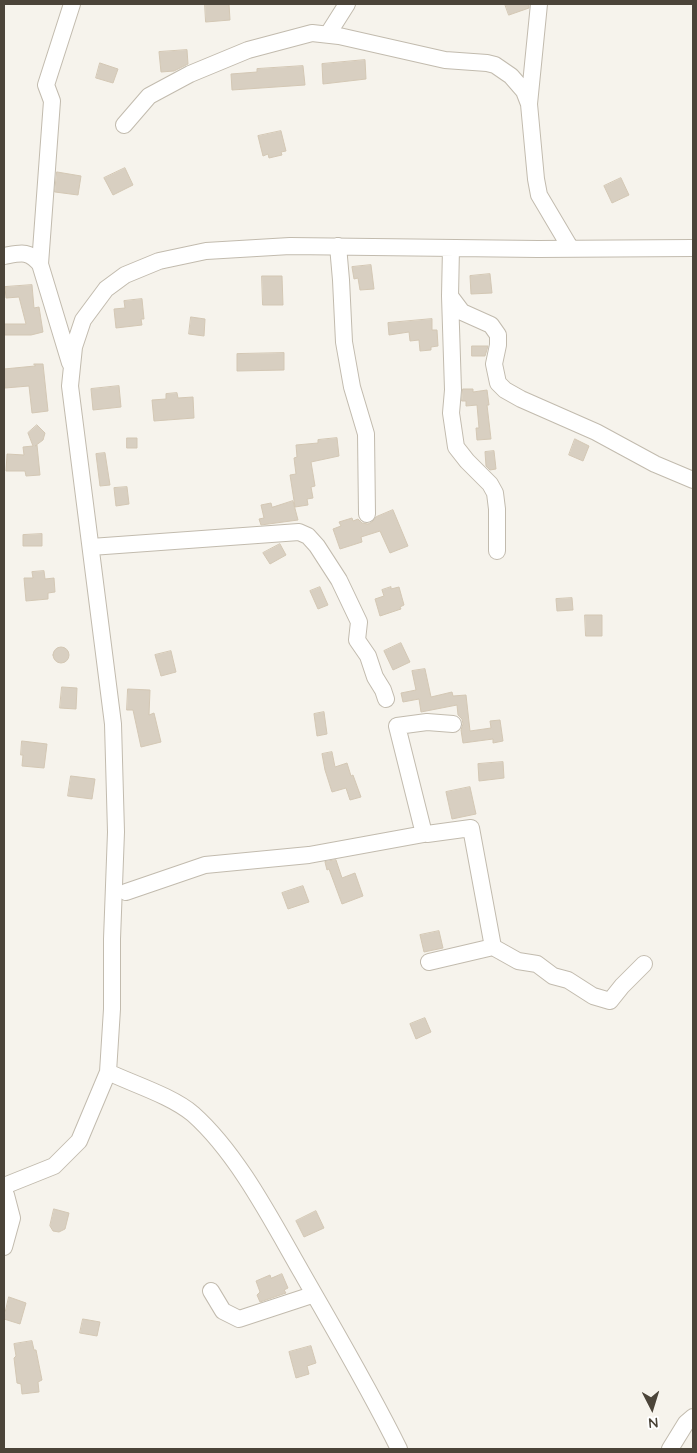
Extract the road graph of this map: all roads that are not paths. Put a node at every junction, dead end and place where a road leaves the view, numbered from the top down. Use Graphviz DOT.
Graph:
graph roads {
  1 [pos="72,4"];
  2 [pos="347,4"];
  3 [pos="539,4"];
  4 [pos="328,34"];
  5 [pos="529,104"];
  6 [pos="124,125"];
  7 [pos="338,246"];
  8 [pos="451,248"];
  9 [pos="693,248"];
  10 [pos="571,249"];
  11 [pos="4,256"];
  12 [pos="40,264"];
  13 [pos="450,296"];
  14 [pos="72,370"];
  15 [pos="693,480"];
  16 [pos="367,514"];
  17 [pos="91,547"];
  18 [pos="497,551"];
  19 [pos="386,699"];
  20 [pos="453,724"];
  21 [pos="427,834"];
  22 [pos="126,892"];
  23 [pos="644,964"];
  24 [pos="108,1072"];
  25 [pos="5,1190"];
  26 [pos="4,1247"];
  27 [pos="211,1291"];
  28 [pos="309,1296"];
  29 [pos="693,1417"];
  30 [pos="399,1449"];
  31 [pos="670,1449"];
  1 -- 12 [label="street"];
  2 -- 4 [label="street"];
  3 -- 5 [label="street"];
  4 -- 5 [label="street"];
  4 -- 6 [label="street"];
  5 -- 10 [label="street"];
  7 -- 8 [label="street"];
  7 -- 14 [label="street"];
  7 -- 16 [label="street"];
  8 -- 10 [label="street"];
  8 -- 13 [label="street"];
  9 -- 10 [label="street"];
  11 -- 12 [label="street"];
  12 -- 14 [label="street"];
  13 -- 15 [label="street"];
  13 -- 18 [label="street"];
  14 -- 17 [label="street"];
  17 -- 19 [label="street"];
  17 -- 24 [label="street"];
  20 -- 22 [label="street"];
  21 -- 23 [label="street"];
  24 -- 25 [label="street"];
  24 -- 30 [label="street"];
  25 -- 26 [label="street"];
  27 -- 28 [label="street"];
  29 -- 31 [label="street"];
}
